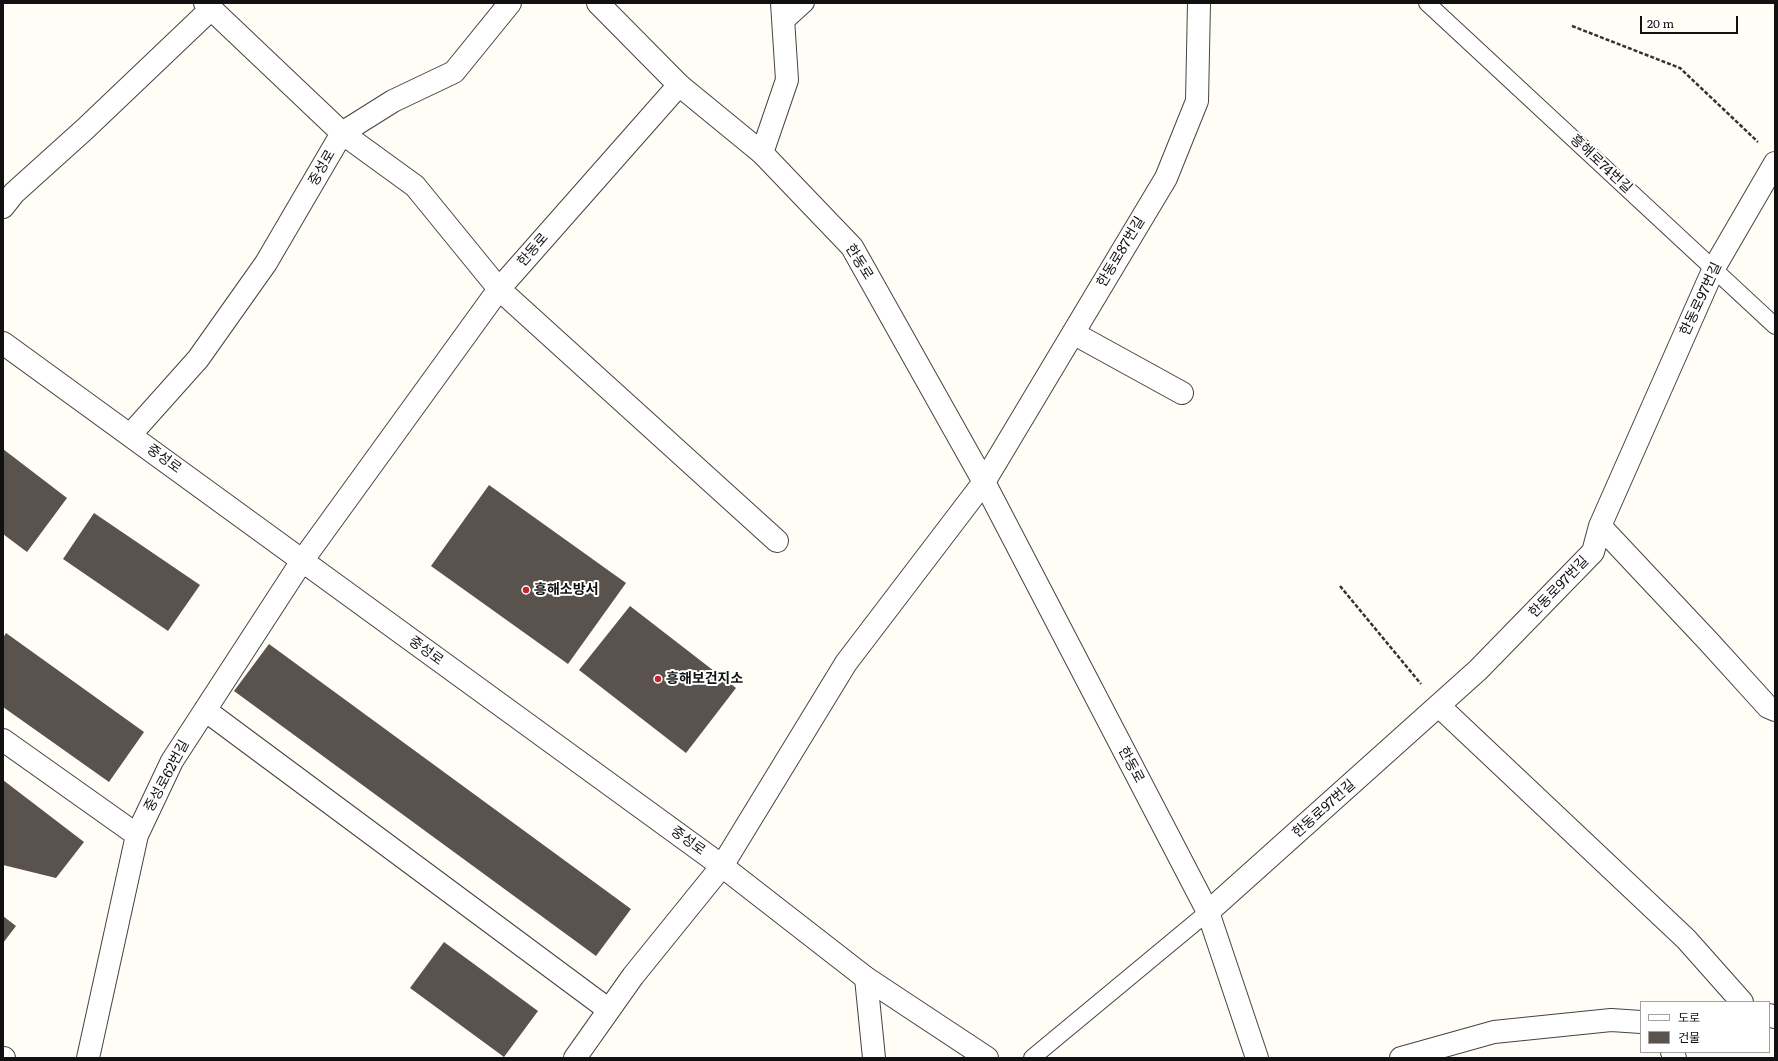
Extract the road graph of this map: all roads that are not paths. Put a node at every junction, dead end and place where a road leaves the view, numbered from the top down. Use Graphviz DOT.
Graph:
graph roads {
  1 [pos="510,3"];
  2 [pos="598,3"];
  3 [pos="782,3"];
  4 [pos="806,3"];
  5 [pos="1199,3"];
  6 [pos="1427,3"];
  7 [pos="208,6"];
  8 [pos="783,24"];
  9 [pos="679,85"];
  10 [pos="342,133"];
  11 [pos="762,153"];
  12 [pos="1775,163"];
  13 [pos="3,207"];
  14 [pos="1714,268"];
  15 [pos="499,289"];
  16 [pos="1775,326"];
  17 [pos="1073,333"];
  18 [pos="3,343"];
  19 [pos="1182,393"];
  20 [pos="131,434"];
  21 [pos="984,482"];
  22 [pos="1600,526"];
  23 [pos="777,541"];
  24 [pos="302,561"];
  25 [pos="1439,706"];
  26 [pos="205,710"];
  27 [pos="1775,710"];
  28 [pos="3,740"];
  29 [pos="137,835"];
  30 [pos="722,866"];
  31 [pos="1208,912"];
  32 [pos="866,978"];
  33 [pos="1736,1000"];
  34 [pos="609,1010"];
  35 [pos="1640,1022"];
  36 [pos="88,1058"];
  37 [pos="575,1058"];
  38 [pos="874,1058"];
  39 [pos="987,1058"];
  40 [pos="1032,1058"];
  41 [pos="1258,1058"];
  42 [pos="1401,1058"];
  1 -- 10 [label="street"];
  2 -- 9 [label="street, 한동로"];
  3 -- 8 [label="street"];
  4 -- 8 [label="lane"];
  5 -- 17 [label="street, 한동로87번길"];
  6 -- 14 [label="lane, 흥해로74번길"];
  7 -- 10 [label="street"];
  7 -- 13 [label="street"];
  8 -- 11 [label="street"];
  9 -- 11 [label="street, 한동로"];
  9 -- 15 [label="street, 한동로"];
  10 -- 15 [label="street"];
  10 -- 20 [label="street, 중성로"];
  11 -- 21 [label="street, 한동로"];
  12 -- 14 [label="street, 한동로97번길"];
  14 -- 16 [label="lane, 흥해로74번길"];
  14 -- 22 [label="street, 한동로97번길"];
  15 -- 23 [label="street"];
  15 -- 24 [label="street, 한동로"];
  17 -- 19 [label="street"];
  17 -- 21 [label="street, 한동로87번길"];
  18 -- 20 [label="street, 중성로"];
  20 -- 24 [label="street, 중성로"];
  21 -- 30 [label="street"];
  21 -- 31 [label="street, 한동로"];
  22 -- 25 [label="street, 한동로97번길"];
  22 -- 27 [label="street"];
  24 -- 26 [label="street, 중성로62번길"];
  24 -- 30 [label="street, 중성로"];
  25 -- 31 [label="street, 한동로97번길"];
  25 -- 33 [label="street"];
  26 -- 29 [label="street, 중성로62번길"];
  26 -- 34 [label="street"];
  28 -- 29 [label="street"];
  29 -- 36 [label="street, 중성로62번길"];
  30 -- 32 [label="street, 중성로"];
  30 -- 34 [label="street"];
  31 -- 40 [label="lane"];
  31 -- 41 [label="street, 한동로"];
  32 -- 38 [label="street"];
  32 -- 39 [label="street, 중성로"];
  34 -- 37 [label="street"];
  35 -- 42 [label="street"];
}
